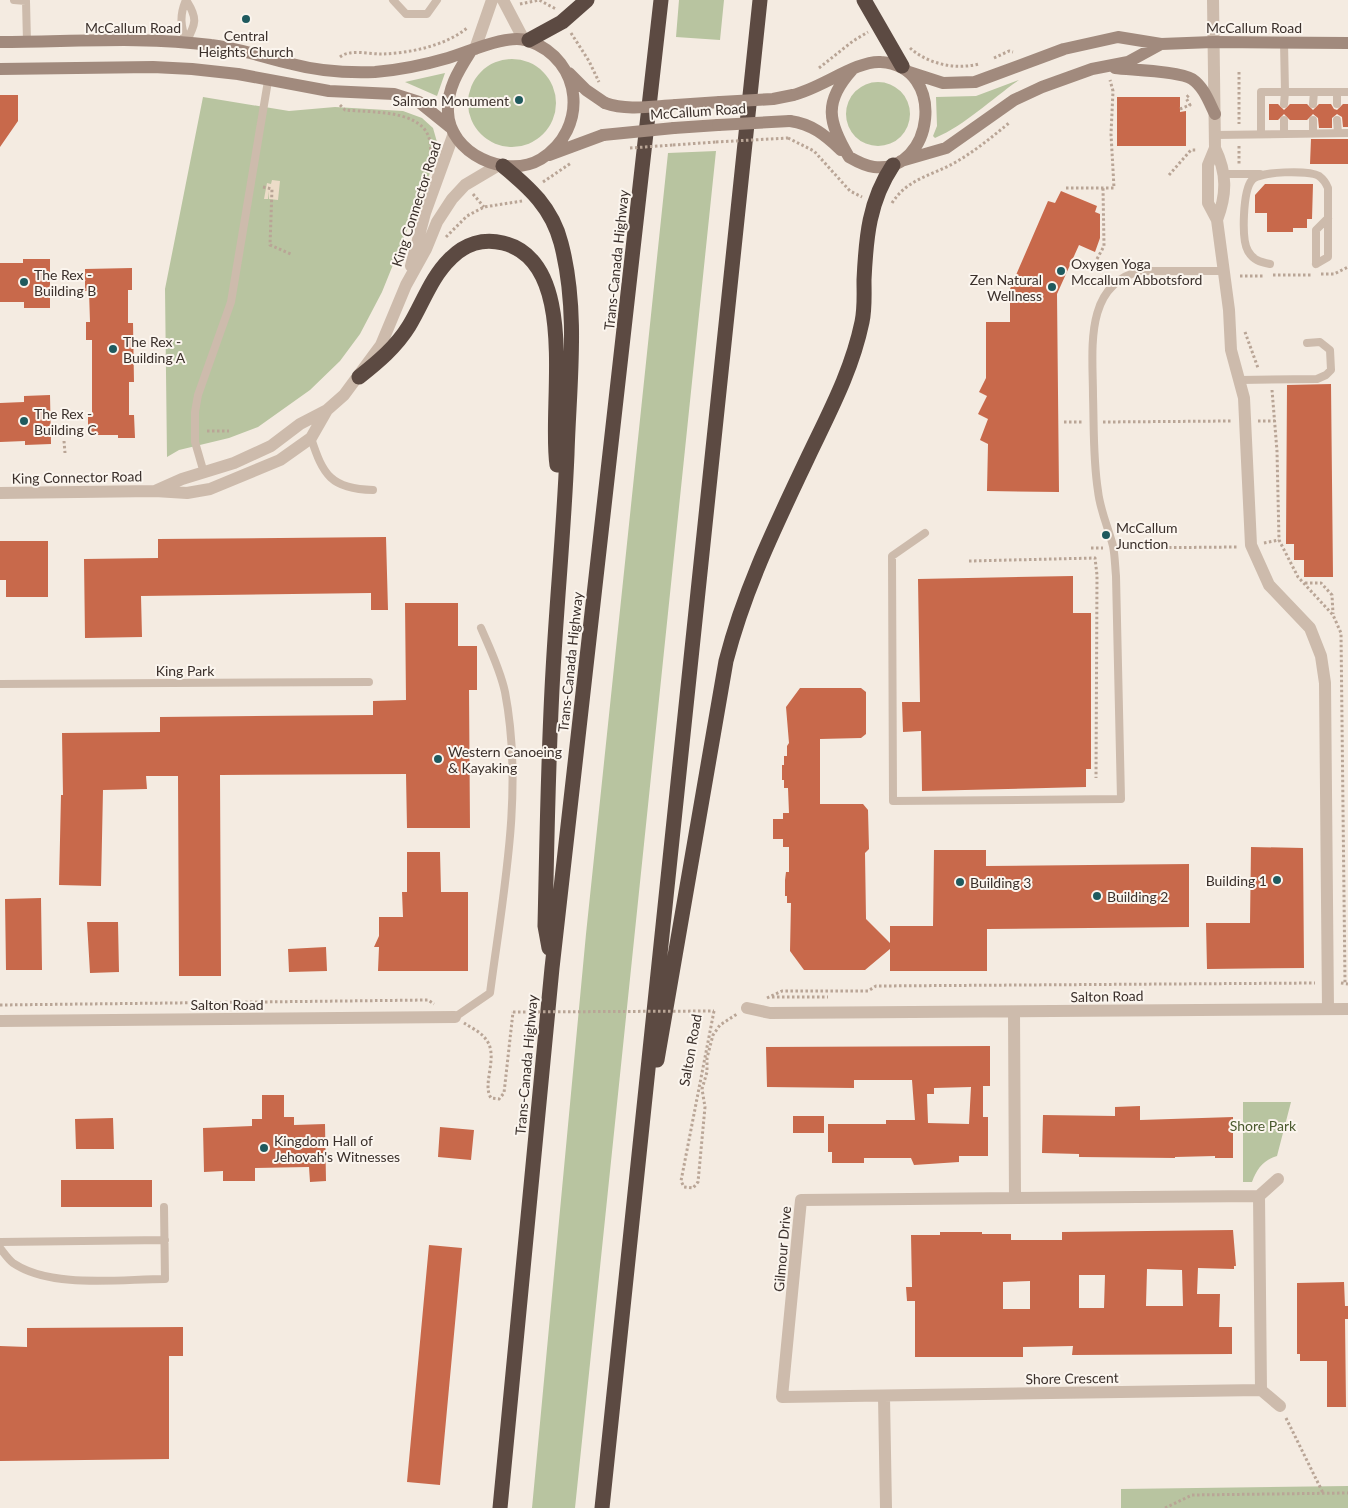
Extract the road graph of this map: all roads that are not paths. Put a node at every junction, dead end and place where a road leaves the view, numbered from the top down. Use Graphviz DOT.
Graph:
graph roads {
  1 [pos="14,0"];
  2 [pos="186,0"];
  3 [pos="393,0"];
  4 [pos="436,0"];
  5 [pos="492,0"];
  6 [pos="503,0"];
  7 [pos="587,0"];
  8 [pos="661,0"];
  9 [pos="760,0"];
  10 [pos="864,0"];
  11 [pos="1213,0"];
  12 [pos="526,40"];
  13 [pos="0,42"];
  14 [pos="27,42"];
  15 [pos="186,42"];
  16 [pos="1213,42"];
  17 [pos="1284,42"];
  18 [pos="1348,43"];
  19 [pos="1161,44"];
  20 [pos="473,50"];
  21 [pos="1108,67"];
  22 [pos="0,69"];
  23 [pos="906,69"];
  24 [pos="852,70"];
  25 [pos="568,72"];
  26 [pos="268,80"];
  27 [pos="1285,92"];
  28 [pos="1314,92"];
  29 [pos="1337,92"];
  30 [pos="1348,92"];
  31 [pos="1284,104"];
  32 [pos="1313,104"];
  33 [pos="1337,104"];
  34 [pos="1215,114"];
  35 [pos="1284,120"];
  36 [pos="1313,120"];
  37 [pos="1337,120"];
  38 [pos="452,130"];
  39 [pos="1313,133"];
  40 [pos="1338,133"];
  41 [pos="1348,133"];
  42 [pos="1215,134"];
  43 [pos="1261,134"];
  44 [pos="1284,134"];
  45 [pos="1216,148"];
  46 [pos="849,157"];
  47 [pos="542,158"];
  48 [pos="897,163"];
  49 [pos="500,166"];
  50 [pos="1224,174"];
  51 [pos="1260,174"];
  52 [pos="1328,218"];
  53 [pos="1217,220"];
  54 [pos="1270,264"];
  55 [pos="1224,272"];
  56 [pos="406,285"];
  57 [pos="1307,343"];
  58 [pos="359,377"];
  59 [pos="1240,380"];
  60 [pos="327,410"];
  61 [pos="311,438"];
  62 [pos="204,473"];
  63 [pos="372,490"];
  64 [pos="155,491"];
  65 [pos="0,493"];
  66 [pos="565,508"];
  67 [pos="925,533"];
  68 [pos="481,628"];
  69 [pos="370,682"];
  70 [pos="0,684"];
  71 [pos="552,968"];
  72 [pos="747,1008"];
  73 [pos="1348,1009"];
  74 [pos="1328,1010"];
  75 [pos="1014,1012"];
  76 [pos="455,1018"];
  77 [pos="0,1021"];
  78 [pos="1278,1179"];
  79 [pos="1259,1196"];
  80 [pos="1015,1198"];
  81 [pos="633,1202"];
  82 [pos="164,1207"];
  83 [pos="165,1240"];
  84 [pos="0,1242"];
  85 [pos="0,1248"];
  86 [pos="1261,1390"];
  87 [pos="884,1397"];
  88 [pos="1280,1406"];
  89 [pos="500,1508"];
  90 [pos="602,1508"];
  91 [pos="886,1508"];
  1 -- 14 [label="lane"];
  2 -- 15 [label="lane"];
  2 -- 15 [label="lane"];
  3 -- 4 [label="lane"];
  5 -- 20 [label="street"];
  6 -- 12 [label="street"];
  7 -- 12 [label="highway"];
  8 -- 71 [label="highway, Trans-Canada Highway"];
  9 -- 81 [label="highway"];
  10 -- 23 [label="highway"];
  11 -- 16 [label="street"];
  12 -- 20 [label="main road"];
  12 -- 25 [label="main road"];
  13 -- 14 [label="main road, McCallum Road"];
  14 -- 15 [label="main road, McCallum Road"];
  15 -- 20 [label="main road, McCallum Road"];
  16 -- 17 [label="main road, McCallum Road"];
  16 -- 19 [label="main road, McCallum Road"];
  16 -- 34 [label="street"];
  17 -- 18 [label="main road, McCallum Road"];
  17 -- 27 [label="lane"];
  19 -- 21 [label="main road, McCallum Road"];
  19 -- 23 [label="main road, McCallum Road"];
  20 -- 38 [label="main road"];
  21 -- 34 [label="main road"];
  21 -- 48 [label="main road, McCallum Road"];
  22 -- 26 [label="main road"];
  23 -- 24 [label="main road"];
  23 -- 48 [label="main road"];
  24 -- 25 [label="main road, McCallum Road, bridge"];
  24 -- 46 [label="main road"];
  25 -- 47 [label="main road"];
  26 -- 38 [label="main road"];
  26 -- 62 [label="lane"];
  27 -- 28 [label="lane"];
  27 -- 31 [label="lane"];
  27 -- 43 [label="lane"];
  28 -- 29 [label="lane"];
  28 -- 32 [label="lane"];
  29 -- 30 [label="lane"];
  29 -- 33 [label="lane"];
  34 -- 42 [label="street"];
  35 -- 44 [label="lane"];
  36 -- 39 [label="lane"];
  37 -- 40 [label="lane"];
  38 -- 49 [label="main road"];
  38 -- 56 [label="street, King Connector Road"];
  39 -- 40 [label="lane"];
  39 -- 44 [label="lane"];
  40 -- 41 [label="lane"];
  42 -- 43 [label="lane"];
  42 -- 45 [label="street"];
  43 -- 44 [label="lane"];
  45 -- 50 [label="street"];
  45 -- 53 [label="street"];
  46 -- 47 [label="main road, McCallum Road, bridge"];
  46 -- 48 [label="main road"];
  47 -- 49 [label="main road"];
  48 -- 81 [label="highway"];
  49 -- 56 [label="street, King Connector Road"];
  49 -- 66 [label="highway"];
  50 -- 51 [label="lane"];
  50 -- 53 [label="street"];
  51 -- 52 [label="lane"];
  51 -- 54 [label="lane"];
  52 -- 52 [label="lane"];
  53 -- 55 [label="street"];
  55 -- 59 [label="street"];
  55 -- 67 [label="lane"];
  56 -- 58 [label="street, King Connector Road"];
  57 -- 59 [label="lane"];
  58 -- 60 [label="street, King Connector Road"];
  58 -- 66 [label="highway"];
  59 -- 74 [label="street"];
  60 -- 61 [label="street, King Connector Road"];
  60 -- 62 [label="street, King Connector Road"];
  61 -- 63 [label="lane"];
  61 -- 64 [label="street, King Connector Road"];
  62 -- 64 [label="street, King Connector Road"];
  64 -- 65 [label="street, King Connector Road"];
  66 -- 71 [label="highway"];
  68 -- 76 [label="lane"];
  69 -- 70 [label="lane, King Park"];
  71 -- 89 [label="highway, Trans-Canada Highway"];
  72 -- 75 [label="street, Salton Road"];
  73 -- 74 [label="street, Salton Road"];
  74 -- 75 [label="street, Salton Road"];
  75 -- 80 [label="street"];
  76 -- 77 [label="street, Salton Road"];
  78 -- 79 [label="street"];
  79 -- 80 [label="street"];
  79 -- 86 [label="street"];
  80 -- 87 [label="street, Gilmour Drive"];
  81 -- 90 [label="highway"];
  82 -- 83 [label="lane"];
  83 -- 84 [label="lane"];
  83 -- 85 [label="lane"];
  86 -- 87 [label="street, Shore Crescent"];
  86 -- 88 [label="street"];
  87 -- 91 [label="street"];
}
